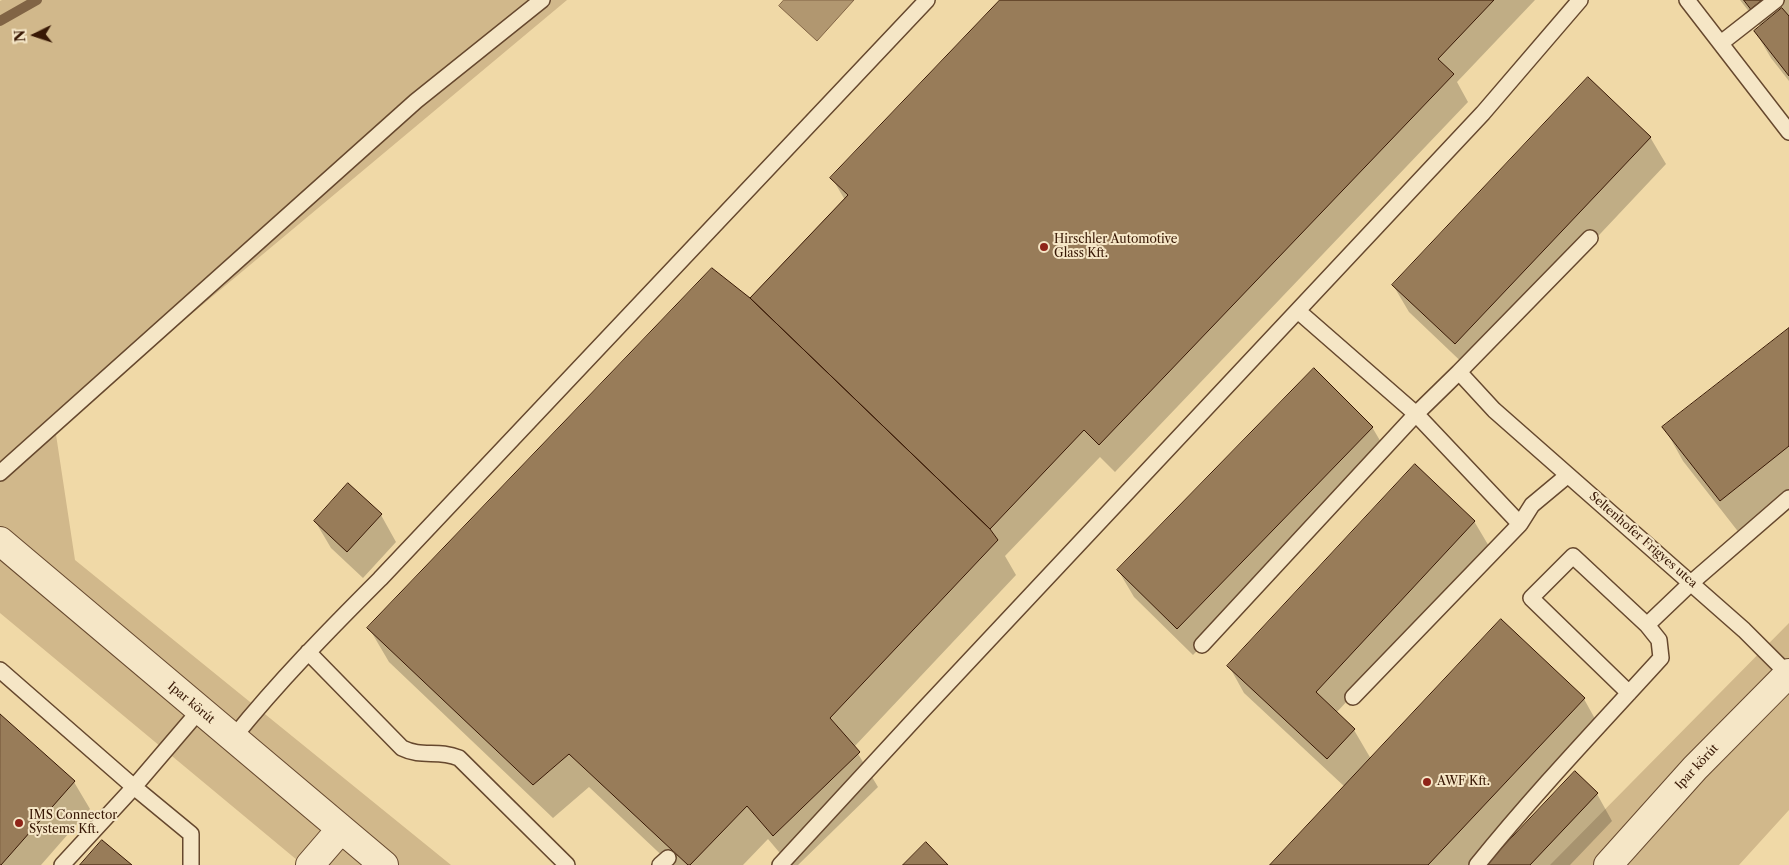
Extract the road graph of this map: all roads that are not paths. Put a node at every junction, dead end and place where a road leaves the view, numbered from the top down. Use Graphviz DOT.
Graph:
graph roads {
  1 [pos="542,0"];
  2 [pos="927,0"];
  3 [pos="1580,0"];
  4 [pos="1687,0"];
  5 [pos="1776,0"];
  6 [pos="1721,43"];
  7 [pos="1789,132"];
  8 [pos="1590,238"];
  9 [pos="1298,312"];
  10 [pos="1459,372"];
  11 [pos="1416,414"];
  12 [pos="0,473"];
  13 [pos="1568,475"];
  14 [pos="1789,498"];
  15 [pos="1520,524"];
  16 [pos="0,541"];
  17 [pos="1691,583"];
  18 [pos="1647,625"];
  19 [pos="1202,645"];
  20 [pos="308,652"];
  21 [pos="0,670"];
  22 [pos="1789,674"];
  23 [pos="1629,693"];
  24 [pos="1353,697"];
  25 [pos="199,711"];
  26 [pos="233,738"];
  27 [pos="134,787"];
  28 [pos="341,829"];
  29 [pos="62,865"];
  30 [pos="191,865"];
  31 [pos="310,865"];
  32 [pos="384,865"];
  33 [pos="567,865"];
  34 [pos="780,865"];
  35 [pos="1477,865"];
  36 [pos="1608,865"];
  1 -- 12 [label="lane"];
  2 -- 20 [label="lane"];
  3 -- 9 [label="lane"];
  4 -- 6 [label="lane"];
  5 -- 6 [label="lane"];
  6 -- 7 [label="lane"];
  8 -- 10 [label="lane"];
  9 -- 11 [label="lane"];
  9 -- 34 [label="lane"];
  10 -- 11 [label="lane"];
  10 -- 13 [label="lane, Seltenhofer Frigyes utca"];
  11 -- 15 [label="lane"];
  11 -- 19 [label="lane"];
  13 -- 15 [label="lane"];
  13 -- 17 [label="lane, Seltenhofer Frigyes utca"];
  14 -- 17 [label="lane"];
  15 -- 24 [label="lane"];
  16 -- 25 [label="street, Ipar körút"];
  17 -- 18 [label="lane"];
  17 -- 22 [label="lane, Seltenhofer Frigyes utca"];
  18 -- 23 [label="lane"];
  18 -- 23 [label="lane"];
  20 -- 26 [label="lane"];
  20 -- 33 [label="lane"];
  21 -- 27 [label="lane"];
  22 -- 36 [label="street, Ipar körút"];
  23 -- 35 [label="lane"];
  25 -- 26 [label="street, Ipar körút"];
  25 -- 27 [label="lane"];
  26 -- 28 [label="street, Ipar körút"];
  27 -- 29 [label="lane"];
  27 -- 30 [label="lane"];
  28 -- 31 [label="street"];
  28 -- 32 [label="street, Ipar körút"];
}
